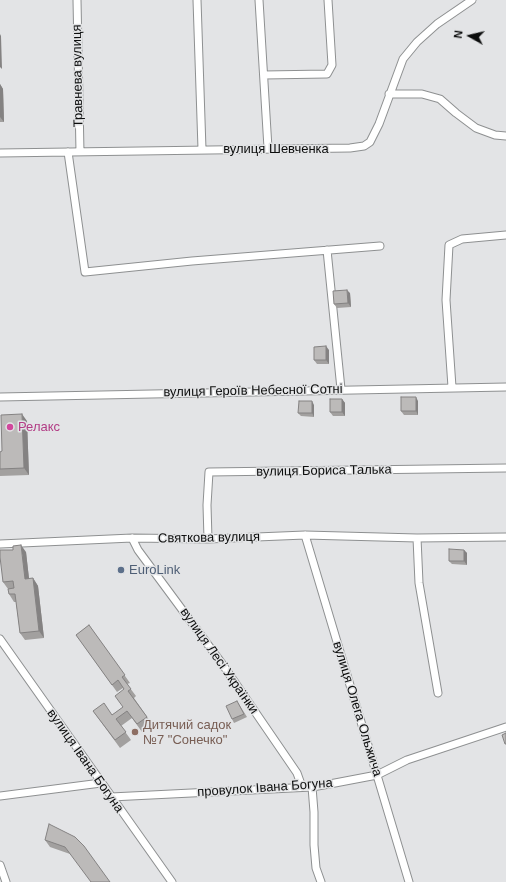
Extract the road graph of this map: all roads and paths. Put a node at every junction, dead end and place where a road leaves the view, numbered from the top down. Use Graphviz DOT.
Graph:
graph roads {
  1 [pos="77,0"];
  2 [pos="197,0"];
  3 [pos="259,0"];
  4 [pos="328,0"];
  5 [pos="472,0"];
  6 [pos="264,75"];
  7 [pos="389,94"];
  8 [pos="506,136"];
  9 [pos="268,148"];
  10 [pos="202,149"];
  11 [pos="68,152"];
  12 [pos="80,152"];
  13 [pos="0,153"];
  14 [pos="506,234"];
  15 [pos="380,246"];
  16 [pos="326,250"];
  17 [pos="452,387"];
  18 [pos="506,387"];
  19 [pos="341,389"];
  20 [pos="0,397"];
  21 [pos="506,468"];
  22 [pos="305,535"];
  23 [pos="506,537"];
  24 [pos="132,538"];
  25 [pos="418,538"];
  26 [pos="208,539"];
  27 [pos="0,544"];
  28 [pos="0,639"];
  29 [pos="438,693"];
  30 [pos="506,727"];
  31 [pos="377,775"];
  32 [pos="101,783"];
  33 [pos="312,786"];
  34 [pos="302,787"];
  35 [pos="0,796"];
  36 [pos="111,797"];
  37 [pos="0,865"];
  38 [pos="6,882"];
  39 [pos="172,882"];
  40 [pos="321,882"];
  41 [pos="409,882"];
  1 -- 12 [label="street, Травнева вулиця"];
  2 -- 10 [label="street"];
  3 -- 6 [label="street"];
  4 -- 6 [label="street"];
  5 -- 7 [label="street, вулиця Шевченка"];
  6 -- 9 [label="street"];
  7 -- 8 [label="street"];
  7 -- 9 [label="street, вулиця Шевченка"];
  9 -- 10 [label="street, вулиця Шевченка"];
  10 -- 12 [label="street, вулиця Шевченка"];
  11 -- 12 [label="street, вулиця Шевченка"];
  11 -- 13 [label="street, вулиця Шевченка"];
  11 -- 16 [label="street"];
  14 -- 17 [label="street"];
  15 -- 16 [label="street"];
  16 -- 19 [label="street"];
  17 -- 18 [label="street, вулиця Героїв Небесної Сотні"];
  17 -- 19 [label="street, вулиця Героїв Небесної Сотні"];
  19 -- 20 [label="street, вулиця Героїв Небесної Сотні"];
  21 -- 26 [label="street, вулиця Бориса Талька"];
  22 -- 25 [label="street, Святкова вулиця"];
  22 -- 26 [label="street, Святкова вулиця"];
  22 -- 31 [label="street, вулиця Олега Ольжича"];
  23 -- 25 [label="street, Святкова вулиця"];
  24 -- 26 [label="street, Святкова вулиця"];
  24 -- 27 [label="street, Святкова вулиця"];
  24 -- 34 [label="street, вулиця Лесі Українки"];
  25 -- 29 [label="street"];
  28 -- 32 [label="street, вулиця Івана Богуна"];
  30 -- 31 [label="street, провулок Івана Богуна"];
  31 -- 33 [label="street, провулок Івана Богуна"];
  31 -- 41 [label="street, вулиця Олега Ольжича"];
  32 -- 35 [label="street"];
  32 -- 36 [label="street, вулиця Івана Богуна"];
  33 -- 34 [label="street, провулок Івана Богуна"];
  33 -- 40 [label="street"];
  34 -- 36 [label="street, провулок Івана Богуна"];
  36 -- 39 [label="street, вулиця Івана Богуна"];
  37 -- 38 [label="street"];
}
